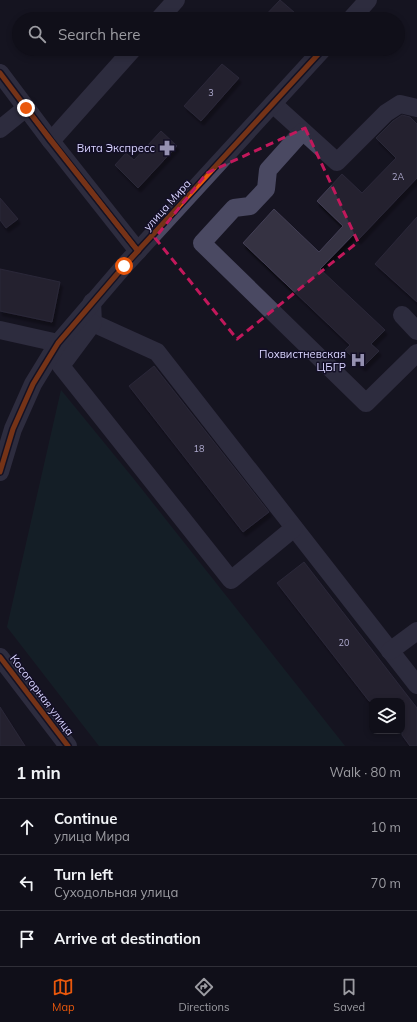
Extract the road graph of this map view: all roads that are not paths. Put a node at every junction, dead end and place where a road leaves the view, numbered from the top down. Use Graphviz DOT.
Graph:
graph roads {
  1 [pos="176,0"];
  2 [pos="368,0"];
  3 [pos="165,12"];
  4 [pos="357,12"];
  5 [pos="126,56"];
  6 [pos="317,56"];
  7 [pos="0,73"];
  8 [pos="273,104"];
  9 [pos="26,108"];
  10 [pos="417,108"];
  11 [pos="0,129"];
  12 [pos="302,132"];
  13 [pos="51,141"];
  14 [pos="138,251"];
  15 [pos="92,302"];
  16 [pos="402,315"];
  17 [pos="93,323"];
  18 [pos="0,330"];
  19 [pos="417,331"];
  20 [pos="58,344"];
  21 [pos="417,353"];
  22 [pos="0,472"];
  23 [pos="294,528"];
  24 [pos="417,631"];
  25 [pos="390,651"];
  26 [pos="0,657"];
  27 [pos="417,685"];
  28 [pos="68,746"];
  1 -- 3 [label="street"];
  2 -- 4 [label="street"];
  5 -- 13 [label="street"];
  6 -- 8 [label="street, улица Мира"];
  7 -- 9 [label="street"];
  8 -- 12 [label="street"];
  8 -- 14 [label="street, улица Мира"];
  9 -- 11 [label="street"];
  9 -- 13 [label="street"];
  10 -- 12 [label="street"];
  12 -- 21 [label="street"];
  13 -- 14 [label="street"];
  14 -- 15 [label="street, улица Мира"];
  15 -- 17 [label="street"];
  15 -- 20 [label="street, улица Мира"];
  16 -- 19 [label="street"];
  17 -- 23 [label="street"];
  17 -- 23 [label="street"];
  18 -- 20 [label="street"];
  20 -- 22 [label="street, улица Мира"];
  23 -- 25 [label="street"];
  24 -- 25 [label="street"];
  25 -- 27 [label="street"];
  26 -- 28 [label="street, Косогорная улица"];
}
